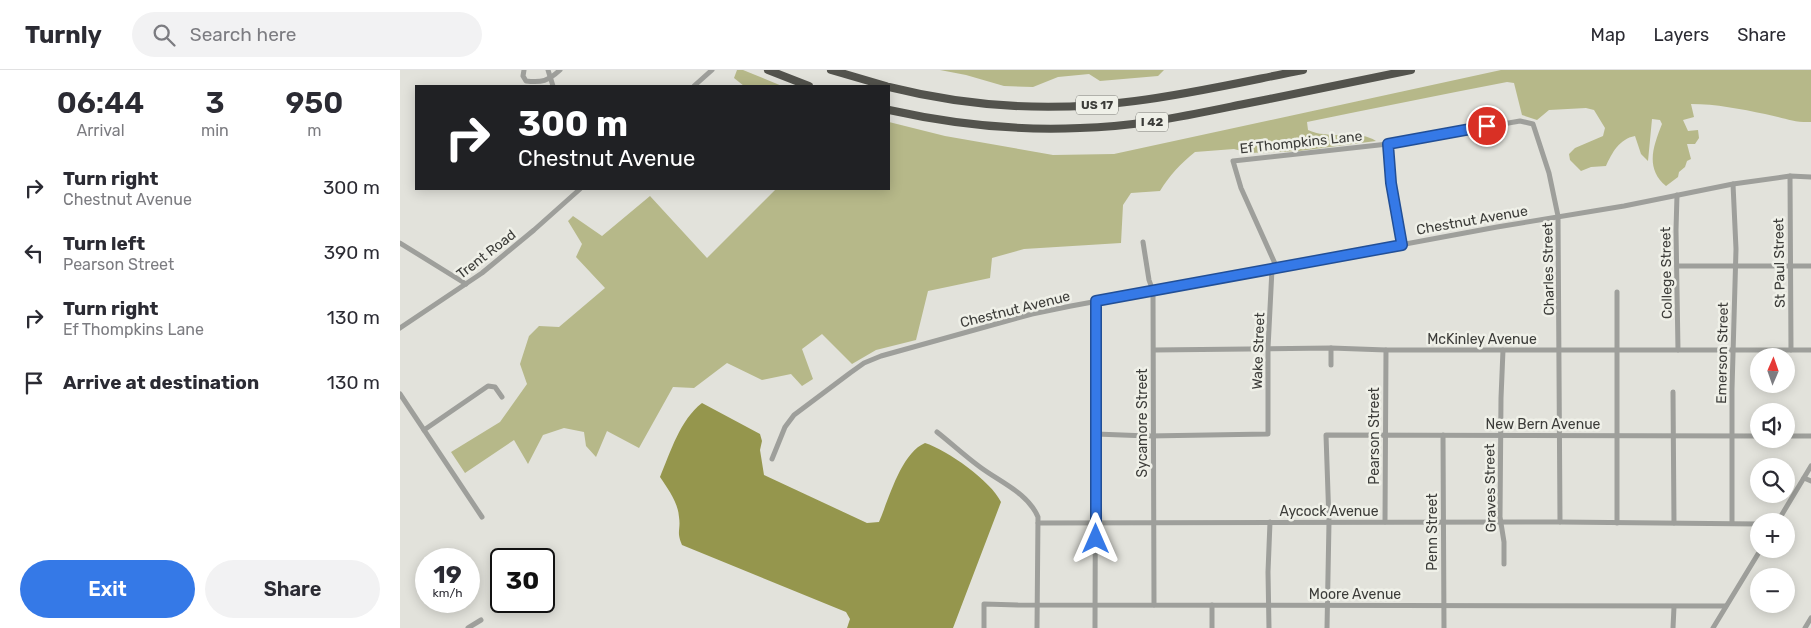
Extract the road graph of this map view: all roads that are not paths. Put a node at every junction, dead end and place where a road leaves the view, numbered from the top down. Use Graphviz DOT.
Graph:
graph roads {
  1 [pos="524,70"];
  2 [pos="548,70"];
  3 [pos="560,70"];
  4 [pos="712,70"];
  5 [pos="768,70"];
  6 [pos="830,70"];
  7 [pos="1303,70"];
  8 [pos="1411,70"];
  9 [pos="550,79"];
  10 [pos="553,85"];
  11 [pos="695,85"];
  12 [pos="806,85"];
  13 [pos="880,85"];
  14 [pos="890,88"];
  15 [pos="890,110"];
  16 [pos="1520,121"];
  17 [pos="1388,144"];
  18 [pos="1233,161"];
  19 [pos="1790,176"];
  20 [pos="1811,177"];
  21 [pos="1733,184"];
  22 [pos="579,190"];
  23 [pos="1677,195"];
  24 [pos="1558,216"];
  25 [pos="1143,242"];
  26 [pos="400,243"];
  27 [pos="1402,245"];
  28 [pos="1677,266"];
  29 [pos="1735,266"];
  30 [pos="1790,266"];
  31 [pos="1811,266"];
  32 [pos="1274,268"];
  33 [pos="466,284"];
  34 [pos="1154,291"];
  35 [pos="1618,292"];
  36 [pos="1096,301"];
  37 [pos="400,328"];
  38 [pos="1268,348"];
  39 [pos="1331,348"];
  40 [pos="1791,348"];
  41 [pos="1154,350"];
  42 [pos="1386,350"];
  43 [pos="1503,350"];
  44 [pos="1560,350"];
  45 [pos="1617,350"];
  46 [pos="1678,350"];
  47 [pos="1733,350"];
  48 [pos="1750,350"];
  49 [pos="1795,350"];
  50 [pos="1811,350"];
  51 [pos="1331,365"];
  52 [pos="1673,392"];
  53 [pos="400,394"];
  54 [pos="502,397"];
  55 [pos="424,430"];
  56 [pos="936,432"];
  57 [pos="1096,434"];
  58 [pos="1443,435"];
  59 [pos="1154,436"];
  60 [pos="1385,436"];
  61 [pos="1500,436"];
  62 [pos="1559,436"];
  63 [pos="1617,436"];
  64 [pos="1673,436"];
  65 [pos="1732,436"];
  66 [pos="1750,436"];
  67 [pos="1795,436"];
  68 [pos="1811,436"];
  69 [pos="772,459"];
  70 [pos="1811,466"];
  71 [pos="1804,478"];
  72 [pos="1811,481"];
  73 [pos="1783,513"];
  74 [pos="482,517"];
  75 [pos="1096,522"];
  76 [pos="1154,522"];
  77 [pos="1270,522"];
  78 [pos="1329,522"];
  79 [pos="1385,522"];
  80 [pos="1443,522"];
  81 [pos="1501,522"];
  82 [pos="1560,522"];
  83 [pos="1038,523"];
  84 [pos="1617,523"];
  85 [pos="1674,523"];
  86 [pos="1732,523"];
  87 [pos="1750,524"];
  88 [pos="1755,558"];
  89 [pos="1504,564"];
  90 [pos="1037,605"];
  91 [pos="1096,605"];
  92 [pos="1154,605"];
  93 [pos="1212,605"];
  94 [pos="1269,605"];
  95 [pos="1326,605"];
  96 [pos="1443,606"];
  97 [pos="1726,606"];
  98 [pos="1674,607"];
  99 [pos="1811,618"];
  100 [pos="482,620"];
  101 [pos="468,628"];
  102 [pos="984,628"];
  103 [pos="1037,628"];
  104 [pos="1095,628"];
  105 [pos="1212,628"];
  106 [pos="1269,628"];
  107 [pos="1327,628"];
  108 [pos="1444,628"];
  109 [pos="1673,628"];
  110 [pos="1713,628"];
  111 [pos="1805,628"];
  1 -- 9 [label="street"];
  2 -- 9 [label="street"];
  3 -- 9 [label="street"];
  4 -- 11 [label="street"];
  5 -- 12 [label="highway"];
  6 -- 13 [label="highway, US 17"];
  7 -- 14 [label="highway, US 17"];
  8 -- 15 [label="highway, I 42"];
  9 -- 10 [label="street"];
  16 -- 17 [label="street, Ef Thompkins Lane"];
  16 -- 24 [label="street, Charles Street"];
  17 -- 18 [label="street, Ef Thompkins Lane"];
  17 -- 27 [label="street"];
  18 -- 32 [label="street, Wake Street"];
  19 -- 20 [label="street, Chestnut Avenue"];
  19 -- 21 [label="street, Chestnut Avenue"];
  19 -- 30 [label="street, St Paul Street"];
  21 -- 23 [label="street, Chestnut Avenue"];
  21 -- 29 [label="street, Emerson Street"];
  22 -- 33 [label="street, Trent Road"];
  23 -- 24 [label="street, Chestnut Avenue"];
  23 -- 28 [label="street, College Street"];
  24 -- 27 [label="street, Chestnut Avenue"];
  24 -- 44 [label="street, Charles Street"];
  25 -- 34 [label="street, Sycamore Street"];
  26 -- 33 [label="street"];
  27 -- 32 [label="street, Chestnut Avenue"];
  28 -- 29 [label="street"];
  28 -- 46 [label="street, College Street"];
  29 -- 30 [label="street"];
  29 -- 47 [label="street, Emerson Street"];
  30 -- 31 [label="street"];
  30 -- 40 [label="street, St Paul Street"];
  32 -- 34 [label="street, Chestnut Avenue"];
  32 -- 38 [label="street, Wake Street"];
  33 -- 37 [label="street, Trent Road"];
  34 -- 36 [label="street, Chestnut Avenue"];
  34 -- 41 [label="street, Sycamore Street"];
  35 -- 45 [label="street"];
  36 -- 57 [label="street"];
  36 -- 69 [label="street, Chestnut Avenue"];
  38 -- 39 [label="street, McKinley Avenue"];
  38 -- 41 [label="street, McKinley Avenue"];
  38 -- 59 [label="street, Wake Street"];
  39 -- 42 [label="street, McKinley Avenue"];
  39 -- 51 [label="street"];
  41 -- 59 [label="street, Sycamore Street"];
  42 -- 43 [label="street, McKinley Avenue"];
  42 -- 60 [label="street, Pearson Street"];
  43 -- 44 [label="street, McKinley Avenue"];
  43 -- 61 [label="street, Graves Street"];
  44 -- 45 [label="street, McKinley Avenue"];
  44 -- 62 [label="street, Charles Street"];
  45 -- 46 [label="street, McKinley Avenue"];
  45 -- 63 [label="street"];
  46 -- 47 [label="street, McKinley Avenue"];
  47 -- 48 [label="street, McKinley Avenue"];
  47 -- 65 [label="street, Emerson Street"];
  49 -- 50 [label="street, McKinley Avenue"];
  52 -- 64 [label="street"];
  53 -- 55 [label="street"];
  54 -- 55 [label="street"];
  55 -- 74 [label="street"];
  56 -- 83 [label="street"];
  57 -- 59 [label="street"];
  57 -- 75 [label="street"];
  58 -- 60 [label="street, New Bern Avenue"];
  58 -- 61 [label="street, New Bern Avenue"];
  58 -- 80 [label="street, Penn Street"];
  59 -- 76 [label="street, Sycamore Street"];
  60 -- 78 [label="street, New Bern Avenue"];
  60 -- 79 [label="street, Pearson Street"];
  61 -- 62 [label="street, New Bern Avenue"];
  61 -- 81 [label="street, Graves Street"];
  62 -- 63 [label="street, New Bern Avenue"];
  62 -- 82 [label="street, Charles Street"];
  63 -- 64 [label="street, New Bern Avenue"];
  63 -- 84 [label="street"];
  64 -- 65 [label="street, New Bern Avenue"];
  64 -- 85 [label="street"];
  65 -- 66 [label="street, New Bern Avenue"];
  65 -- 86 [label="street, Emerson Street"];
  67 -- 68 [label="street"];
  70 -- 71 [label="street"];
  71 -- 72 [label="street"];
  71 -- 73 [label="street"];
  75 -- 76 [label="street, Aycock Avenue"];
  75 -- 83 [label="street, Aycock Avenue"];
  75 -- 91 [label="street"];
  76 -- 77 [label="street, Aycock Avenue"];
  76 -- 92 [label="street, Sycamore Street"];
  77 -- 78 [label="street, Aycock Avenue"];
  77 -- 94 [label="street"];
  78 -- 79 [label="street, Aycock Avenue"];
  78 -- 95 [label="street"];
  79 -- 80 [label="street, Aycock Avenue"];
  80 -- 81 [label="street, Aycock Avenue"];
  80 -- 96 [label="street, Penn Street"];
  81 -- 82 [label="street, Aycock Avenue"];
  81 -- 89 [label="street, Graves Street"];
  82 -- 84 [label="street, Aycock Avenue"];
  83 -- 90 [label="street"];
  84 -- 85 [label="street, Aycock Avenue"];
  85 -- 86 [label="street, Aycock Avenue"];
  86 -- 87 [label="street, Aycock Avenue"];
  88 -- 97 [label="street"];
  90 -- 91 [label="street, Moore Avenue"];
  90 -- 102 [label="street, Moore Avenue"];
  90 -- 103 [label="street"];
  91 -- 92 [label="street, Moore Avenue"];
  91 -- 104 [label="street"];
  92 -- 93 [label="street, Moore Avenue"];
  93 -- 94 [label="street, Moore Avenue"];
  93 -- 105 [label="street"];
  94 -- 95 [label="street, Moore Avenue"];
  94 -- 106 [label="street"];
  95 -- 96 [label="street, Moore Avenue"];
  95 -- 107 [label="street"];
  96 -- 98 [label="street, Moore Avenue"];
  96 -- 108 [label="street, Penn Street"];
  97 -- 98 [label="street, Moore Avenue"];
  97 -- 110 [label="street"];
  98 -- 109 [label="street"];
  99 -- 111 [label="street"];
  100 -- 101 [label="street"];
}
